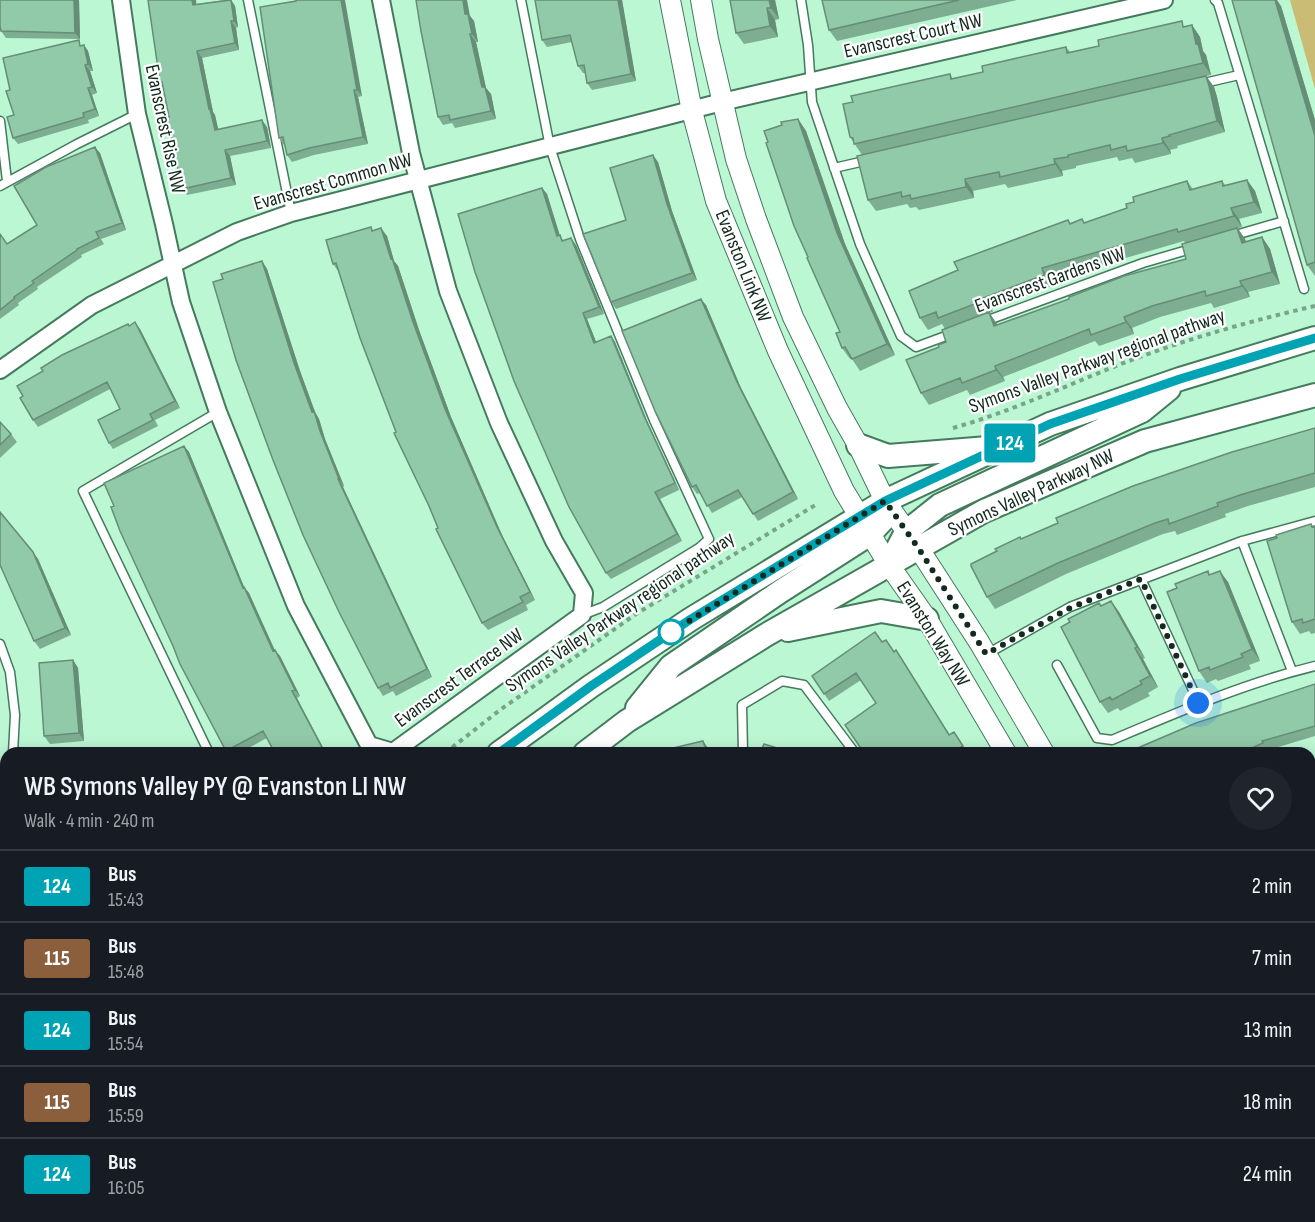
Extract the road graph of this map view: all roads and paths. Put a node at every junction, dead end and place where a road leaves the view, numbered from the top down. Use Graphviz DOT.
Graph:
graph roads {
  1 [pos="120,0"];
  2 [pos="248,0"];
  3 [pos="381,0"];
  4 [pos="521,0"];
  5 [pos="670,0"];
  6 [pos="701,0"];
  7 [pos="801,0"];
  8 [pos="1164,0"];
  9 [pos="1215,0"];
  10 [pos="1239,75"];
  11 [pos="811,81"];
  12 [pos="1193,85"];
  13 [pos="707,107"];
  14 [pos="137,114"];
  15 [pos="0,121"];
  16 [pos="550,147"];
  17 [pos="880,157"];
  18 [pos="834,168"];
  19 [pos="418,180"];
  20 [pos="3,183"];
  21 [pos="291,213"];
  22 [pos="1284,221"];
  23 [pos="1219,240"];
  24 [pos="1208,244"];
  25 [pos="172,265"];
  26 [pos="1304,288"];
  27 [pos="1315,306"];
  28 [pos="971,326"];
  29 [pos="960,330"];
  30 [pos="1315,338"];
  31 [pos="0,369"];
  32 [pos="1180,379"];
  33 [pos="1315,395"];
  34 [pos="218,412"];
  35 [pos="944,430"];
  36 [pos="858,445"];
  37 [pos="1001,447"];
  38 [pos="885,501"];
  39 [pos="817,504"];
  40 [pos="1315,521"];
  41 [pos="864,525"];
  42 [pos="913,540"];
  43 [pos="1242,541"];
  44 [pos="889,565"];
  45 [pos="1141,579"];
  46 [pos="582,615"];
  47 [pos="927,619"];
  48 [pos="766,635"];
  49 [pos="0,644"];
  50 [pos="986,654"];
  51 [pos="1057,665"];
  52 [pos="1315,666"];
  53 [pos="1292,672"];
  54 [pos="1198,703"];
  55 [pos="627,721"];
  56 [pos="14,747"];
  57 [pos="206,747"];
  58 [pos="375,747"];
  59 [pos="401,747"];
  60 [pos="453,747"];
  61 [pos="507,747"];
  62 [pos="593,747"];
  63 [pos="743,747"];
  64 [pos="850,747"];
  65 [pos="1002,747"];
  66 [pos="1040,747"];
  1 -- 14 [label="street, Evanscrest Rise NW"];
  2 -- 21 [label="lane"];
  3 -- 19 [label="street"];
  4 -- 16 [label="lane"];
  5 -- 13 [label="street, Evanston Link NW"];
  6 -- 13 [label="street, Evanston Link NW"];
  7 -- 11 [label="lane, Evanscrest Gardens NW"];
  8 -- 11 [label="street, Evanscrest Court NW"];
  9 -- 10 [label="lane"];
  10 -- 12 [label="lane"];
  10 -- 22 [label="lane"];
  11 -- 13 [label="street, Evanscrest Court NW"];
  11 -- 18 [label="lane, Evanscrest Gardens NW"];
  13 -- 16 [label="street, Evanscrest Common NW"];
  13 -- 36 [label="street, Evanston Link NW"];
  13 -- 41 [label="street, Evanston Link NW"];
  14 -- 20 [label="lane"];
  14 -- 25 [label="street, Evanscrest Rise NW"];
  15 -- 20 [label="lane"];
  16 -- 19 [label="street, Evanscrest Common NW"];
  16 -- 46 [label="lane"];
  17 -- 18 [label="lane"];
  18 -- 29 [label="lane, Evanscrest Gardens NW"];
  19 -- 21 [label="street, Evanscrest Common NW"];
  19 -- 46 [label="street"];
  21 -- 25 [label="street, Evanscrest Common NW"];
  22 -- 23 [label="lane"];
  22 -- 26 [label="lane"];
  24 -- 28 [label="lane, Evanscrest Gardens NW"];
  25 -- 31 [label="street, Evanscrest Common NW"];
  25 -- 34 [label="street, Evanscrest Terrace NW"];
  27 -- 35 [label="path, Symons Valley Parkway regional pathway"];
  30 -- 32 [label="main road"];
  32 -- 37 [label="main road"];
  32 -- 42 [label="main road"];
  33 -- 42 [label="main road, Symons Valley Parkway NW"];
  34 -- 57 [label="lane"];
  34 -- 58 [label="street, Evanscrest Terrace NW"];
  36 -- 37 [label="main road"];
  36 -- 38 [label="street, Evanston Link NW"];
  37 -- 38 [label="main road"];
  38 -- 41 [label="main road"];
  38 -- 42 [label="street, Evanston Way NW"];
  39 -- 60 [label="path, Symons Valley Parkway regional pathway"];
  40 -- 43 [label="lane"];
  41 -- 44 [label="street, Evanston Way NW"];
  41 -- 55 [label="main road"];
  41 -- 61 [label="main road"];
  42 -- 44 [label="main road, Symons Valley Parkway NW"];
  42 -- 50 [label="street, Evanston Way NW"];
  43 -- 45 [label="lane"];
  43 -- 53 [label="lane"];
  44 -- 47 [label="street, Evanston Way NW"];
  44 -- 48 [label="main road, Symons Valley Parkway NW"];
  45 -- 50 [label="lane"];
  45 -- 54 [label="lane"];
  46 -- 59 [label="street, Evanscrest Terrace NW"];
  47 -- 48 [label="main road"];
  47 -- 65 [label="street, Evanston Way NW"];
  48 -- 55 [label="main road, Symons Valley Parkway NW"];
  49 -- 56 [label="lane"];
  50 -- 66 [label="street, Evanston Way NW"];
  51 -- 54 [label="lane"];
  52 -- 53 [label="lane"];
  53 -- 54 [label="lane"];
  55 -- 62 [label="main road, Symons Valley Parkway NW"];
  63 -- 64 [label="lane"];
}
